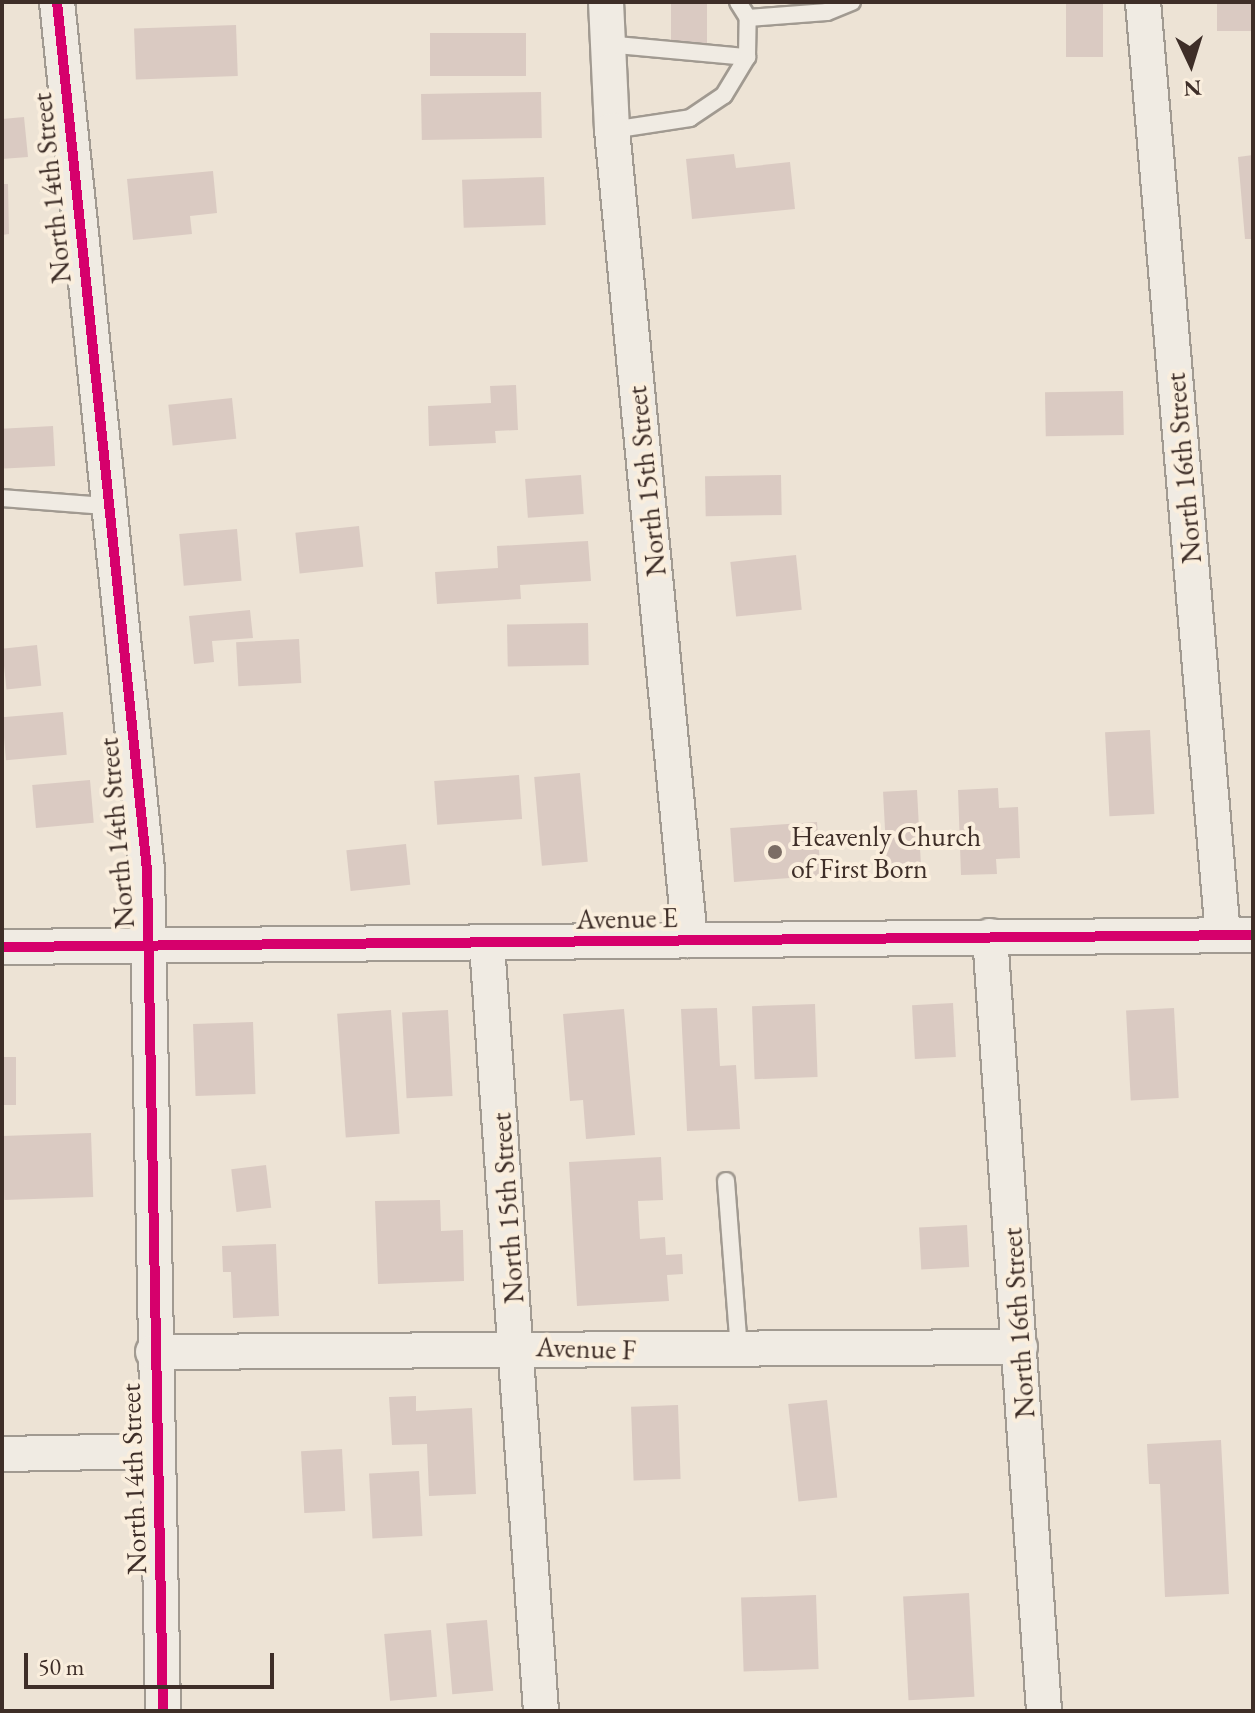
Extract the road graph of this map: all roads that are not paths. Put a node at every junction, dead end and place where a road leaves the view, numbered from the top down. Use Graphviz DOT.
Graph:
graph roads {
  1 [pos="57,2"];
  2 [pos="738,2"];
  3 [pos="852,2"];
  4 [pos="1143,2"];
  5 [pos="602,17"];
  6 [pos="748,18"];
  7 [pos="747,57"];
  8 [pos="612,130"];
  9 [pos="2,498"];
  10 [pos="107,506"];
  11 [pos="1238,935"];
  12 [pos="990,936"];
  13 [pos="690,940"];
  14 [pos="149,945"];
  15 [pos="487,945"];
  16 [pos="2,947"];
  17 [pos="726,1181"];
  18 [pos="517,1345"];
  19 [pos="1020,1347"];
  20 [pos="739,1350"];
  21 [pos="153,1352"];
  22 [pos="156,1451"];
  23 [pos="2,1454"];
  24 [pos="163,1711"];
  25 [pos="541,1711"];
  26 [pos="1044,1711"];
  1 -- 10 [label="street, North 14th Street"];
  2 -- 6 [label="lane"];
  3 -- 6 [label="lane"];
  4 -- 11 [label="street, North 16th Street"];
  5 -- 7 [label="lane"];
  5 -- 8 [label="street, North 15th Street"];
  6 -- 7 [label="lane"];
  7 -- 8 [label="lane"];
  8 -- 13 [label="street, North 15th Street"];
  9 -- 10 [label="lane"];
  10 -- 14 [label="street, North 14th Street"];
  11 -- 12 [label="street, Avenue E"];
  12 -- 13 [label="street, Avenue E"];
  12 -- 19 [label="street, North 16th Street"];
  13 -- 15 [label="street, Avenue E"];
  14 -- 15 [label="street, Avenue E"];
  14 -- 16 [label="street, Avenue E"];
  14 -- 21 [label="street, North 14th Street"];
  15 -- 18 [label="street, North 15th Street"];
  17 -- 20 [label="lane"];
  18 -- 20 [label="street, Avenue F"];
  18 -- 21 [label="street, Avenue F"];
  18 -- 25 [label="street, North 15th Street"];
  19 -- 20 [label="street, Avenue F"];
  19 -- 26 [label="street, North 16th Street"];
  21 -- 22 [label="street, North 14th Street"];
  22 -- 23 [label="street"];
  22 -- 24 [label="street, North 14th Street"];
}
